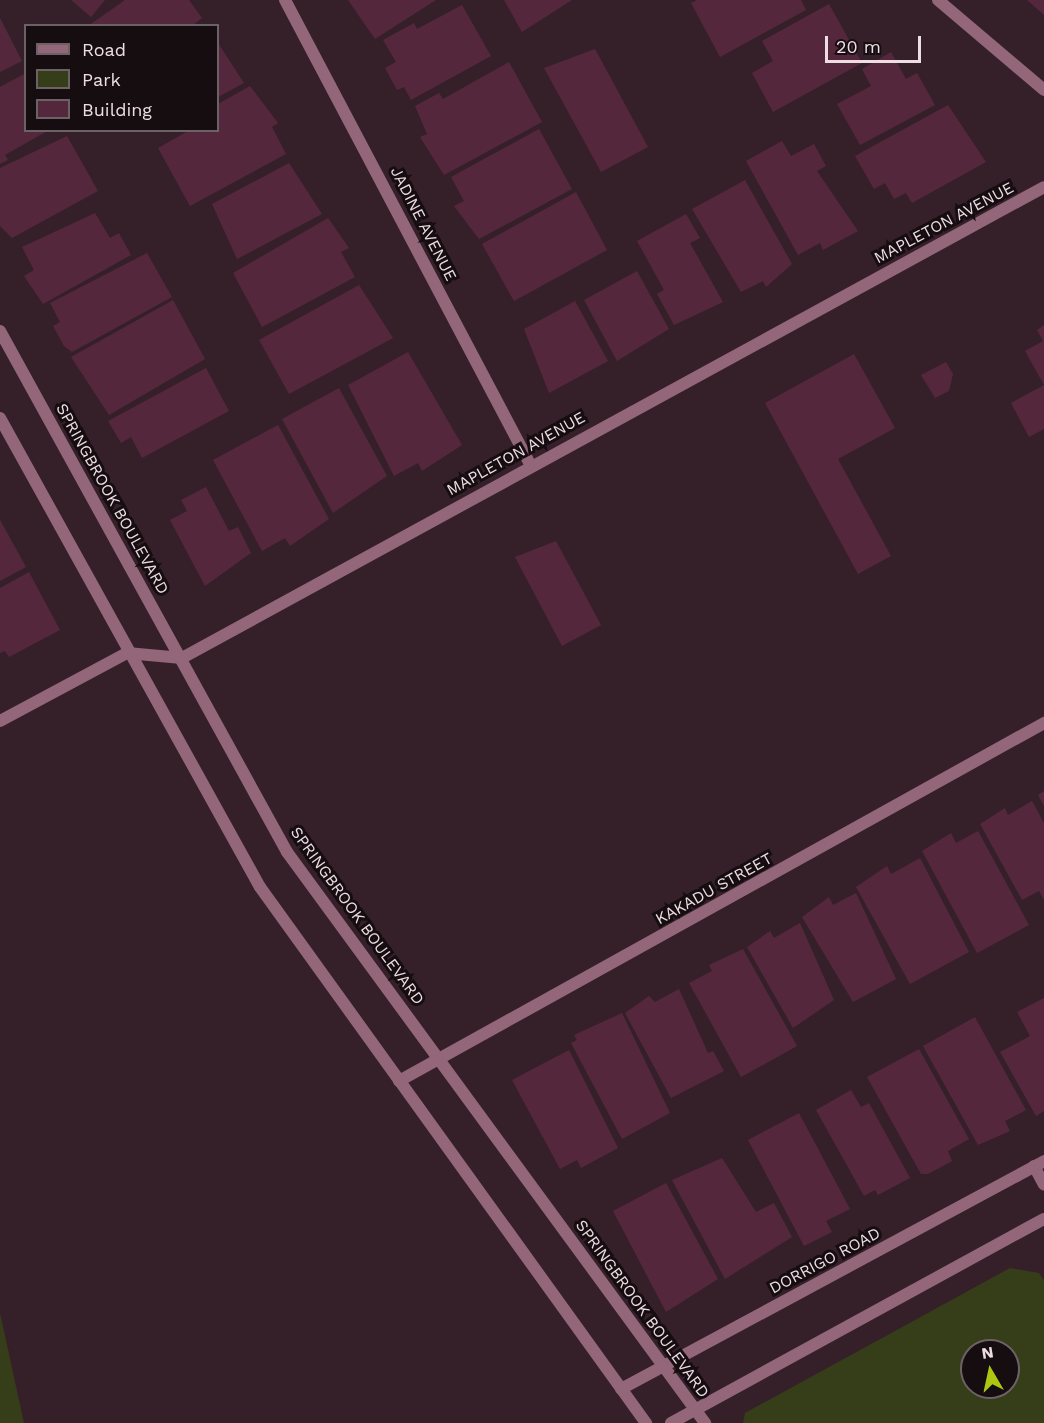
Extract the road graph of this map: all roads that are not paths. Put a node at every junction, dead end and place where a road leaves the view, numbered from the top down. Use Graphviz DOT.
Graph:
graph roads {
  1 [pos="285,0"];
  2 [pos="938,0"];
  3 [pos="1044,90"];
  4 [pos="1044,187"];
  5 [pos="0,331"];
  6 [pos="0,418"];
  7 [pos="530,464"];
  8 [pos="127,653"];
  9 [pos="182,658"];
  10 [pos="0,721"];
  11 [pos="1044,723"];
  12 [pos="442,1061"];
  13 [pos="399,1081"];
  14 [pos="1039,1163"];
  15 [pos="1044,1185"];
  16 [pos="1044,1219"];
  17 [pos="663,1367"];
  18 [pos="621,1389"];
  19 [pos="695,1410"];
  20 [pos="646,1423"];
  21 [pos="671,1423"];
  22 [pos="705,1423"];
  1 -- 7 [label="street, JADINE AVENUE"];
  2 -- 3 [label="street"];
  4 -- 7 [label="street, MAPLETON AVENUE"];
  5 -- 9 [label="street, SPRINGBROOK BOULEVARD"];
  6 -- 8 [label="street"];
  7 -- 9 [label="street, MAPLETON AVENUE"];
  8 -- 9 [label="street"];
  8 -- 10 [label="street"];
  8 -- 13 [label="street"];
  9 -- 12 [label="street, SPRINGBROOK BOULEVARD"];
  11 -- 12 [label="street, KAKADU STREET"];
  12 -- 13 [label="street, KAKADU STREET"];
  12 -- 17 [label="street, SPRINGBROOK BOULEVARD"];
  13 -- 18 [label="street"];
  14 -- 15 [label="street"];
  14 -- 17 [label="street, DORRIGO ROAD"];
  16 -- 19 [label="street"];
  17 -- 18 [label="street, DORRIGO ROAD"];
  17 -- 19 [label="street, SPRINGBROOK BOULEVARD"];
  18 -- 20 [label="street"];
  19 -- 21 [label="street"];
  19 -- 22 [label="street, SPRINGBROOK BOULEVARD"];
}
